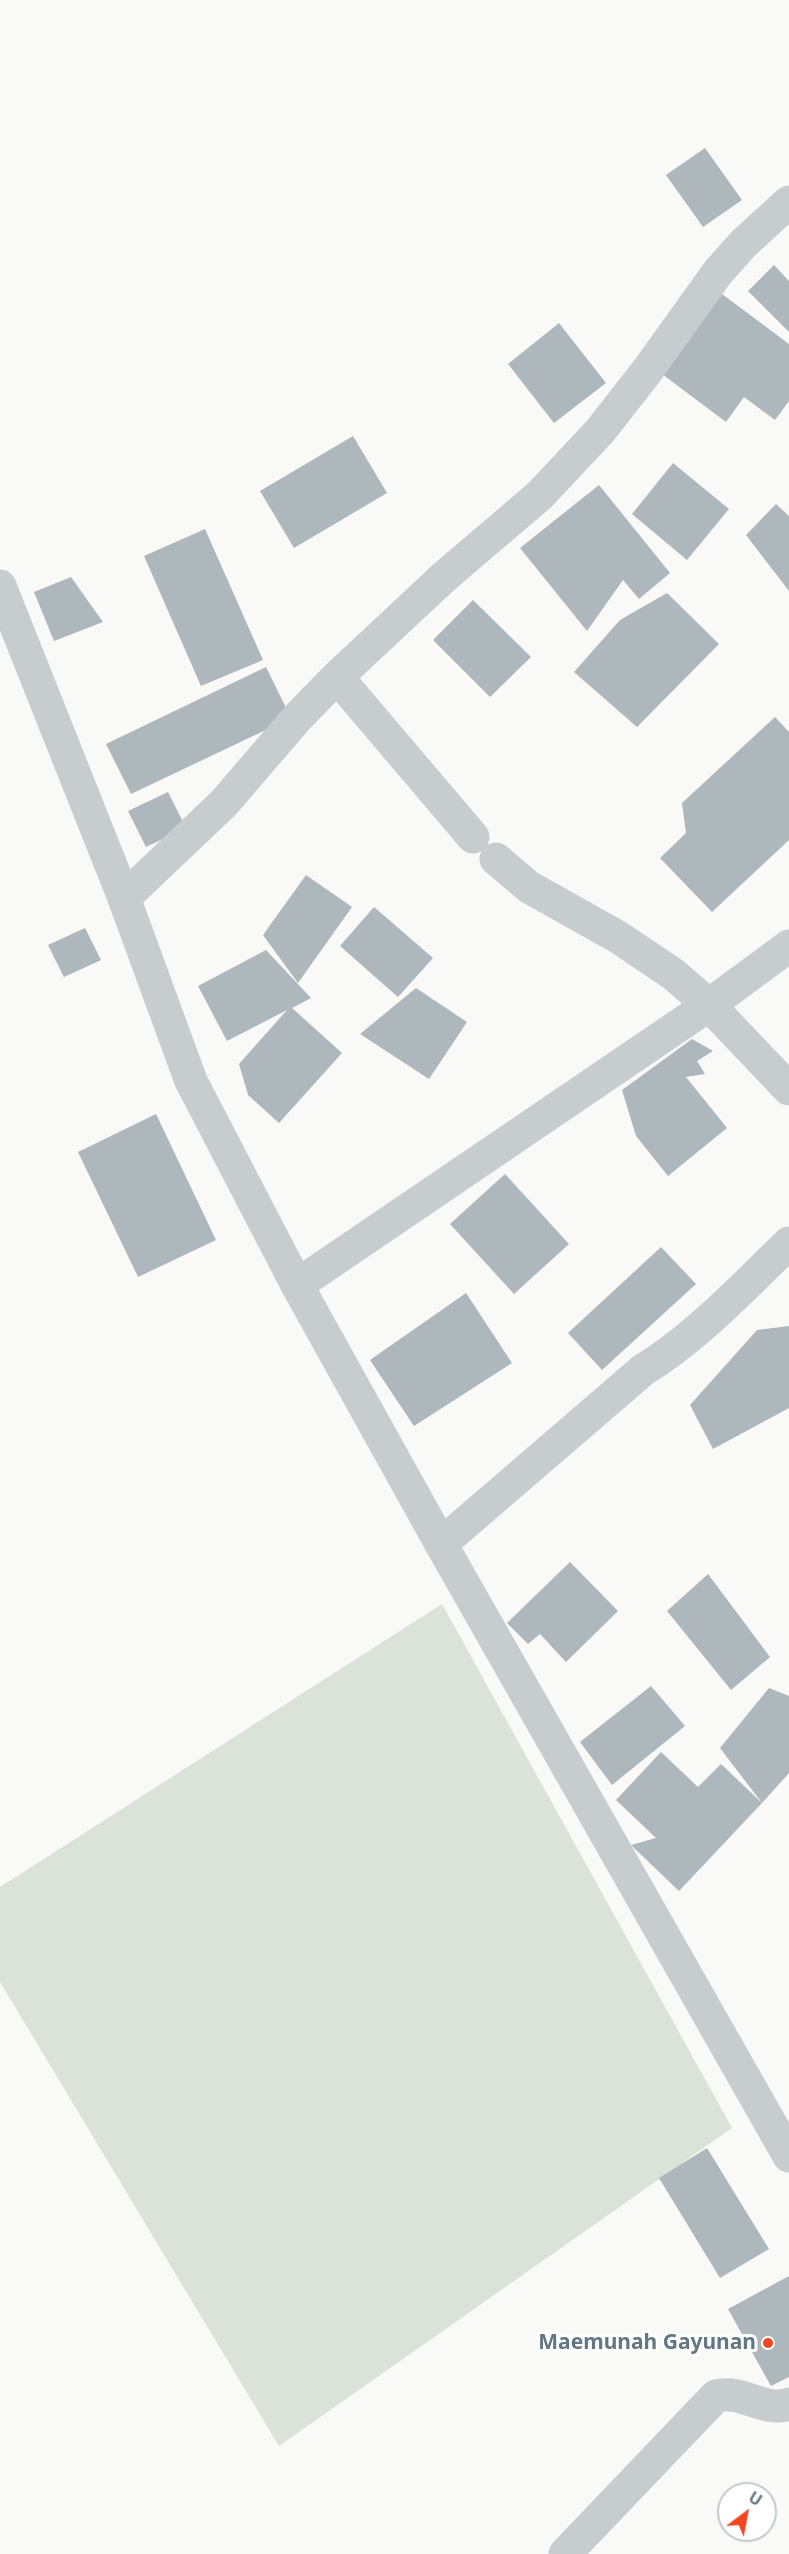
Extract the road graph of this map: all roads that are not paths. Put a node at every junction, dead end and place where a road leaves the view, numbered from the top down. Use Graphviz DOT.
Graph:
graph roads {
  1 [pos="789,202"];
  2 [pos="0,586"];
  3 [pos="338,676"];
  4 [pos="124,898"];
  5 [pos="789,946"];
  6 [pos="709,1005"];
  7 [pos="789,1089"];
  8 [pos="789,1243"];
  9 [pos="297,1285"];
  10 [pos="441,1544"];
  11 [pos="789,2156"];
  12 [pos="789,2404"];
  13 [pos="565,2554"];
  1 -- 3 [label="street"];
  2 -- 4 [label="street"];
  3 -- 4 [label="street"];
  3 -- 6 [label="street"];
  4 -- 9 [label="street"];
  5 -- 6 [label="street"];
  6 -- 7 [label="street"];
  6 -- 9 [label="street"];
  8 -- 10 [label="street"];
  9 -- 10 [label="street"];
  10 -- 11 [label="street"];
  12 -- 13 [label="street"];
}
